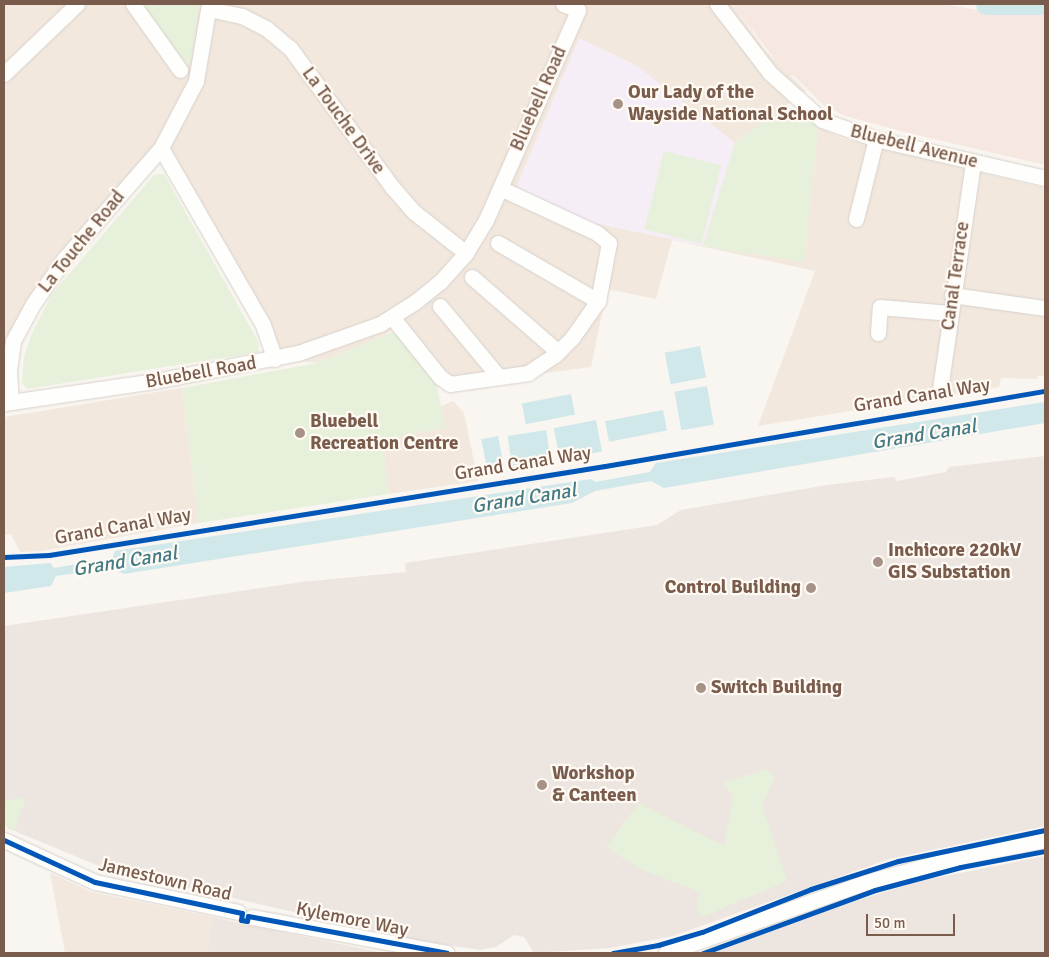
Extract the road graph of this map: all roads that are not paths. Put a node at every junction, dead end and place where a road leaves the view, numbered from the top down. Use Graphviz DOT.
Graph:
graph roads {
  1 [pos="77,4"];
  2 [pos="133,4"];
  3 [pos="563,4"];
  4 [pos="717,4"];
  5 [pos="209,6"];
  6 [pos="579,7"];
  7 [pos="180,70"];
  8 [pos="4,74"];
  9 [pos="876,139"];
  10 [pos="161,148"];
  11 [pos="973,162"];
  12 [pos="1045,178"];
  13 [pos="500,188"];
  14 [pos="856,219"];
  15 [pos="498,243"];
  16 [pos="466,253"];
  17 [pos="472,277"];
  18 [pos="952,295"];
  19 [pos="598,301"];
  20 [pos="440,306"];
  21 [pos="1045,308"];
  22 [pos="950,314"];
  23 [pos="392,317"];
  24 [pos="878,333"];
  25 [pos="558,352"];
  26 [pos="275,359"];
  27 [pos="499,377"];
  28 [pos="940,389"];
  29 [pos="8,403"];
  30 [pos="4,840"];
  31 [pos="1045,840"];
  32 [pos="245,914"];
  33 [pos="447,953"];
  34 [pos="666,953"];
  1 -- 8 [label="street"];
  2 -- 7 [label="street"];
  3 -- 6 [label="street, Bluebell Road"];
  4 -- 9 [label="street, Bluebell Avenue"];
  5 -- 10 [label="street, La Touche Road"];
  5 -- 16 [label="street, La Touche Drive"];
  6 -- 13 [label="street, Bluebell Road"];
  9 -- 11 [label="street, Bluebell Avenue"];
  9 -- 14 [label="street"];
  10 -- 26 [label="street"];
  10 -- 29 [label="street, La Touche Road"];
  11 -- 12 [label="street, Bluebell Avenue"];
  11 -- 18 [label="street, Canal Terrace"];
  13 -- 16 [label="street, Bluebell Road"];
  13 -- 19 [label="street"];
  15 -- 19 [label="street"];
  16 -- 23 [label="street, Bluebell Road"];
  17 -- 25 [label="street"];
  18 -- 21 [label="street"];
  18 -- 22 [label="street, Canal Terrace"];
  19 -- 25 [label="street"];
  20 -- 27 [label="street"];
  22 -- 24 [label="street"];
  22 -- 28 [label="street, Canal Terrace"];
  23 -- 26 [label="street, Bluebell Road"];
  23 -- 27 [label="street"];
  25 -- 27 [label="street"];
  26 -- 29 [label="street, Bluebell Road"];
  30 -- 32 [label="street, Jamestown Road"];
  31 -- 34 [label="street"];
  32 -- 33 [label="street, Kylemore Way"];
}
